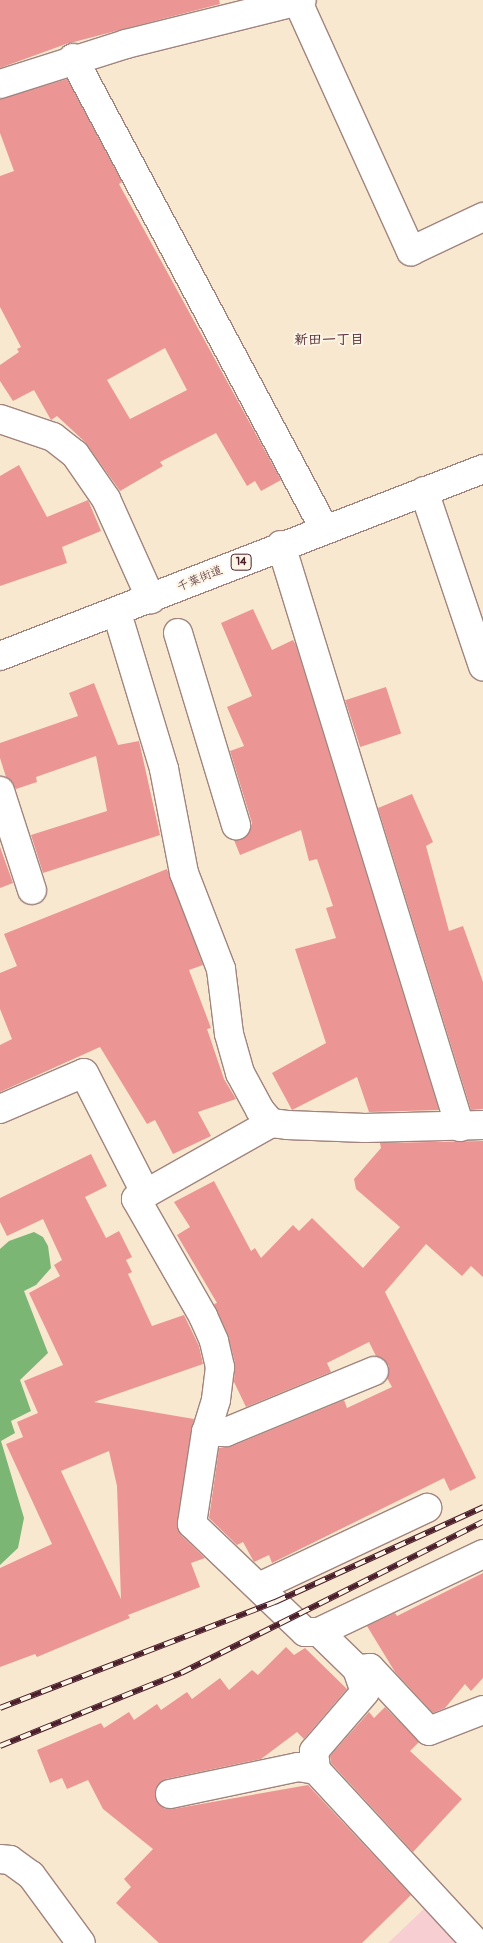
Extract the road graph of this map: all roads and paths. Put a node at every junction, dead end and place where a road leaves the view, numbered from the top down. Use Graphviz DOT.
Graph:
graph roads {
  1 [pos="299,0"];
  2 [pos="73,58"];
  3 [pos="0,84"];
  4 [pos="483,217"];
  5 [pos="0,419"];
  6 [pos="483,469"];
  7 [pos="424,491"];
  8 [pos="324,528"];
  9 [pos="281,545"];
  10 [pos="151,599"];
  11 [pos="117,613"];
  12 [pos="178,633"];
  13 [pos="0,656"];
  14 [pos="483,666"];
  15 [pos="0,791"];
  16 [pos="236,825"];
  17 [pos="32,890"];
  18 [pos="0,1109"];
  19 [pos="271,1123"];
  20 [pos="471,1126"];
  21 [pos="146,1194"];
  22 [pos="374,1371"];
  23 [pos="206,1432"];
  24 [pos="427,1508"];
  25 [pos="483,1554"];
  26 [pos="259,1587"];
  27 [pos="319,1632"];
  28 [pos="357,1669"];
  29 [pos="483,1710"];
  30 [pos="316,1770"];
  31 [pos="170,1794"];
  32 [pos="0,1859"];
  33 [pos="81,1943"];
  34 [pos="476,1943"];
  1 -- 2 [label="main road"];
  1 -- 4 [label="main road"];
  2 -- 3 [label="main road"];
  2 -- 8 [label="main road"];
  5 -- 10 [label="main road"];
  6 -- 7 [label="main road, 千葉街道 / 14"];
  7 -- 8 [label="main road, 千葉街道 / 14"];
  7 -- 14 [label="main road"];
  8 -- 9 [label="main road, 千葉街道 / 14"];
  9 -- 10 [label="main road, 千葉街道 / 14"];
  9 -- 20 [label="main road"];
  10 -- 11 [label="main road, 千葉街道 / 14"];
  11 -- 13 [label="main road, 千葉街道 / 14"];
  11 -- 19 [label="main road"];
  12 -- 16 [label="main road"];
  15 -- 17 [label="main road"];
  18 -- 21 [label="main road"];
  19 -- 20 [label="main road"];
  19 -- 21 [label="main road"];
  21 -- 23 [label="main road"];
  22 -- 23 [label="main road"];
  23 -- 26 [label="main road"];
  24 -- 26 [label="main road"];
  25 -- 27 [label="main road"];
  26 -- 27 [label="main road"];
  27 -- 28 [label="main road"];
  28 -- 29 [label="main road"];
  28 -- 30 [label="main road"];
  30 -- 31 [label="main road"];
  30 -- 34 [label="main road"];
  32 -- 33 [label="main road"];
}
